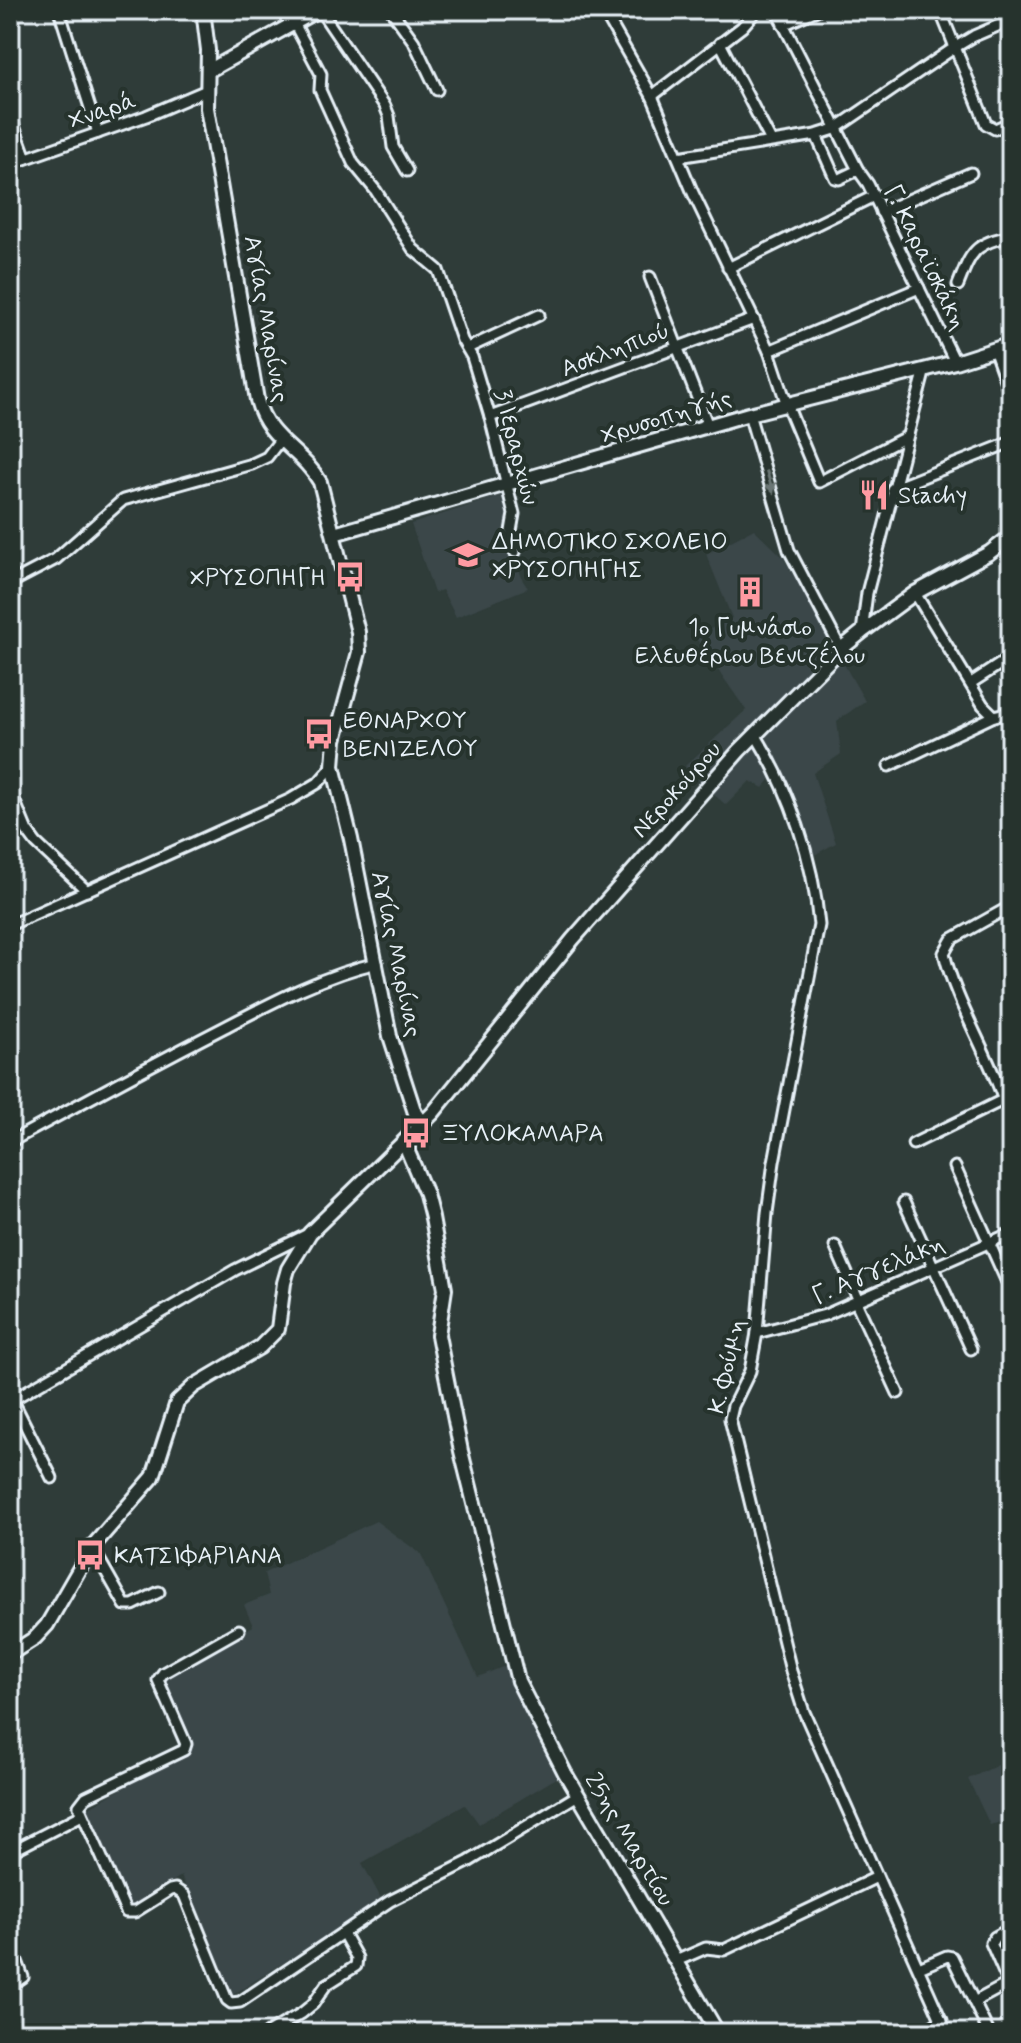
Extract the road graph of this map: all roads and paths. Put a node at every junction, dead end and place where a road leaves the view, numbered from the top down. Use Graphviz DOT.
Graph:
graph roads {
  1 [pos="59,10"];
  2 [pos="203,10"];
  3 [pos="319,10"];
  4 [pos="391,10"];
  5 [pos="603,10"];
  6 [pos="757,10"];
  7 [pos="776,10"];
  8 [pos="817,10"];
  9 [pos="940,10"];
  10 [pos="1006,17"];
  11 [pos="294,23"];
  12 [pos="783,25"];
  13 [pos="720,43"];
  14 [pos="954,48"];
  15 [pos="208,71"];
  16 [pos="207,90"];
  17 [pos="437,90"];
  18 [pos="652,96"];
  19 [pos="10,115"];
  20 [pos="1011,122"];
  21 [pos="835,129"];
  22 [pos="98,133"];
  23 [pos="816,135"];
  24 [pos="771,141"];
  25 [pos="678,157"];
  26 [pos="26,158"];
  27 [pos="10,164"];
  28 [pos="858,170"];
  29 [pos="407,171"];
  30 [pos="971,173"];
  31 [pos="874,196"];
  32 [pos="881,212"];
  33 [pos="1011,236"];
  34 [pos="728,268"];
  35 [pos="650,277"];
  36 [pos="958,285"];
  37 [pos="919,288"];
  38 [pos="539,315"];
  39 [pos="754,319"];
  40 [pos="1011,344"];
  41 [pos="678,346"];
  42 [pos="994,349"];
  43 [pos="469,350"];
  44 [pos="769,351"];
  45 [pos="955,362"];
  46 [pos="925,369"];
  47 [pos="1011,397"];
  48 [pos="787,405"];
  49 [pos="749,414"];
  50 [pos="490,417"];
  51 [pos="708,426"];
  52 [pos="906,437"];
  53 [pos="280,440"];
  54 [pos="1011,442"];
  55 [pos="507,486"];
  56 [pos="892,489"];
  57 [pos="334,534"];
  58 [pos="1009,542"];
  59 [pos="515,552"];
  60 [pos="10,583"];
  61 [pos="915,593"];
  62 [pos="862,632"];
  63 [pos="841,649"];
  64 [pos="1011,657"];
  65 [pos="971,683"];
  66 [pos="1011,712"];
  67 [pos="994,716"];
  68 [pos="755,734"];
  69 [pos="333,766"];
  70 [pos="889,766"];
  71 [pos="10,790"];
  72 [pos="87,891"];
  73 [pos="1011,906"];
  74 [pos="10,925"];
  75 [pos="377,963"];
  76 [pos="1007,1097"];
  77 [pos="423,1124"];
  78 [pos="408,1139"];
  79 [pos="10,1142"];
  80 [pos="913,1144"];
  81 [pos="955,1167"];
  82 [pos="904,1202"];
  83 [pos="310,1233"];
  84 [pos="1011,1233"];
  85 [pos="988,1244"];
  86 [pos="835,1246"];
  87 [pos="935,1268"];
  88 [pos="1011,1291"];
  89 [pos="858,1301"];
  90 [pos="757,1333"];
  91 [pos="971,1349"];
  92 [pos="898,1393"];
  93 [pos="11,1400"];
  94 [pos="52,1478"];
  95 [pos="92,1547"];
  96 [pos="159,1592"];
  97 [pos="239,1630"];
  98 [pos="10,1654"];
  99 [pos="578,1795"];
  100 [pos="82,1815"];
  101 [pos="10,1852"];
  102 [pos="877,1877"];
  103 [pos="1011,1928"];
  104 [pos="343,1933"];
  105 [pos="10,1942"];
  106 [pos="676,1961"];
  107 [pos="919,1968"];
  108 [pos="1010,1983"];
  109 [pos="10,1986"];
  110 [pos="974,2002"];
  111 [pos="942,2020"];
  112 [pos="268,2033"];
  113 [pos="718,2033"];
  114 [pos="922,2033"];
  115 [pos="947,2033"];
  116 [pos="989,2033"];
  1 -- 22 [label="street"];
  2 -- 15 [label="main road, Αγίας Μαρίνας"];
  3 -- 11 [label="main road"];
  3 -- 29 [label="street"];
  4 -- 17 [label="street"];
  5 -- 18 [label="street"];
  6 -- 13 [label="street"];
  7 -- 12 [label="street, Γ. Καραϊσκάκη"];
  8 -- 12 [label="street"];
  9 -- 14 [label="street"];
  10 -- 14 [label="street"];
  11 -- 15 [label="main road"];
  11 -- 43 [label="street, 3 Ιεραρχών"];
  12 -- 21 [label="street, Γ. Καραϊσκάκη"];
  13 -- 18 [label="street"];
  13 -- 24 [label="street"];
  14 -- 20 [label="street"];
  14 -- 21 [label="street"];
  15 -- 16 [label="main road, Αγίας Μαρίνας"];
  16 -- 22 [label="street, Χναρά"];
  16 -- 53 [label="main road, Αγίας Μαρίνας"];
  18 -- 25 [label="street"];
  19 -- 26 [label="street"];
  21 -- 23 [label="street"];
  21 -- 28 [label="street, Γ. Καραϊσκάκη"];
  22 -- 26 [label="street, Χναρά"];
  23 -- 24 [label="street"];
  23 -- 28 [label="street, Γ. Καραϊσκάκη"];
  24 -- 25 [label="street"];
  25 -- 34 [label="street"];
  26 -- 27 [label="street, Χναρά"];
  28 -- 31 [label="street, Γ. Καραϊσκάκη"];
  30 -- 32 [label="street"];
  31 -- 32 [label="street, Γ. Καραϊσκάκη"];
  31 -- 34 [label="street"];
  32 -- 37 [label="street, Γ. Καραϊσκάκη"];
  33 -- 36 [label="street"];
  34 -- 39 [label="street"];
  35 -- 41 [label="street"];
  37 -- 44 [label="street"];
  37 -- 45 [label="street, Γ. Καραϊσκάκη"];
  38 -- 43 [label="street"];
  39 -- 41 [label="street, Ασκληπιού"];
  39 -- 44 [label="street"];
  40 -- 42 [label="main road, Χρυσοπηγής"];
  41 -- 50 [label="street, Ασκληπιού"];
  41 -- 51 [label="street"];
  42 -- 45 [label="main road, Χρυσοπηγής"];
  42 -- 47 [label="street"];
  43 -- 50 [label="street, 3 Ιεραρχών"];
  44 -- 48 [label="street"];
  45 -- 46 [label="main road, Χρυσοπηγής"];
  46 -- 48 [label="main road, Χρυσοπηγής"];
  46 -- 52 [label="street"];
  48 -- 49 [label="main road, Χρυσοπηγής"];
  48 -- 52 [label="street"];
  49 -- 51 [label="main road, Χρυσοπηγής"];
  49 -- 63 [label="street, one-way"];
  50 -- 55 [label="street, 3 Ιεραρχών"];
  51 -- 55 [label="main road, Χρυσοπηγής"];
  52 -- 56 [label="street"];
  53 -- 57 [label="main road, Αγίας Μαρίνας"];
  53 -- 60 [label="street"];
  54 -- 56 [label="street"];
  55 -- 57 [label="main road, Χρυσοπηγής"];
  55 -- 59 [label="street, 3 Ιεραρχών"];
  56 -- 62 [label="street"];
  57 -- 69 [label="main road, Αγίας Μαρίνας"];
  58 -- 61 [label="main road, Νεροκούρου"];
  61 -- 62 [label="main road, Νεροκούρου"];
  61 -- 65 [label="street"];
  62 -- 63 [label="main road, Νεροκούρου"];
  63 -- 68 [label="main road, Νεροκούρου"];
  64 -- 65 [label="street"];
  65 -- 67 [label="street"];
  66 -- 67 [label="street"];
  67 -- 70 [label="street"];
  68 -- 77 [label="main road, Νεροκούρου"];
  68 -- 90 [label="street, Κ. Φούμη"];
  69 -- 72 [label="street"];
  69 -- 75 [label="main road, Αγίας Μαρίνας"];
  71 -- 72 [label="street"];
  72 -- 74 [label="street"];
  73 -- 76 [label="street"];
  75 -- 77 [label="main road, Αγίας Μαρίνας"];
  75 -- 79 [label="street"];
  76 -- 80 [label="street"];
  77 -- 78 [label="main road, Νεροκούρου"];
  78 -- 83 [label="main road, Νεροκούρου"];
  78 -- 99 [label="main road, 25ης Μαρτίου"];
  81 -- 85 [label="street"];
  82 -- 87 [label="street"];
  83 -- 93 [label="street"];
  83 -- 95 [label="main road, Νεροκούρου"];
  84 -- 85 [label="street, Γ. Αγγελάκη"];
  85 -- 87 [label="street, Γ. Αγγελάκη"];
  85 -- 88 [label="street"];
  86 -- 89 [label="street"];
  87 -- 89 [label="street, Γ. Αγγελάκη"];
  87 -- 91 [label="street"];
  89 -- 90 [label="street, Γ. Αγγελάκη"];
  89 -- 92 [label="street"];
  90 -- 102 [label="street, Κ. Φούμη"];
  93 -- 94 [label="street"];
  95 -- 96 [label="street"];
  95 -- 98 [label="main road, Νεροκούρου"];
  97 -- 100 [label="street"];
  99 -- 104 [label="street"];
  99 -- 106 [label="main road, 25ης Μαρτίου"];
  100 -- 101 [label="street"];
  100 -- 104 [label="street"];
  102 -- 106 [label="street"];
  102 -- 107 [label="street, Κ. Φούμη"];
  103 -- 108 [label="street"];
  104 -- 112 [label="street"];
  105 -- 109 [label="street"];
  106 -- 113 [label="main road, 25ης Μαρτίου"];
  107 -- 110 [label="street"];
  107 -- 111 [label="street, Κ. Φούμη"];
  108 -- 110 [label="street"];
  110 -- 116 [label="street"];
  111 -- 114 [label="street"];
  111 -- 115 [label="street, Κ. Φούμη"];
}
